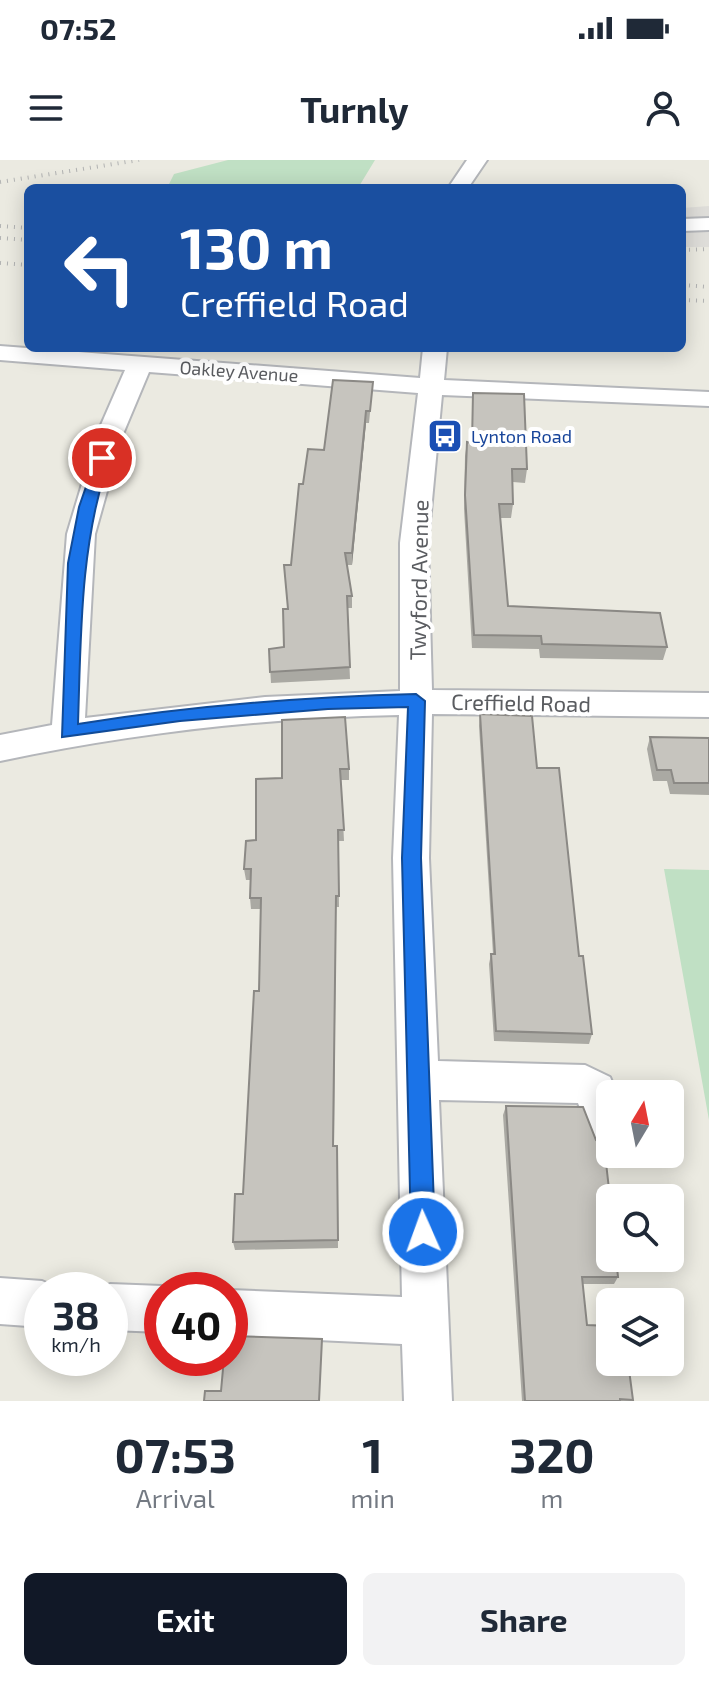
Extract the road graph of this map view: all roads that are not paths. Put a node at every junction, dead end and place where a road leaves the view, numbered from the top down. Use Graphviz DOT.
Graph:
graph roads {
  1 [pos="477,160"];
  2 [pos="461,184"];
  3 [pos="709,224"];
  4 [pos="686,225"];
  5 [pos="435,352"];
  6 [pos="0,353"];
  7 [pos="140,364"];
  8 [pos="431,384"];
  9 [pos="709,399"];
  10 [pos="416,701"];
  11 [pos="709,705"];
  12 [pos="68,732"];
  13 [pos="0,748"];
  14 [pos="419,1080"];
  15 [pos="596,1094"];
  16 [pos="0,1301"];
  17 [pos="24,1303"];
  18 [pos="248,1314"];
  19 [pos="426,1322"];
  20 [pos="428,1401"];
  1 -- 2 [label="street"];
  3 -- 4 [label="street"];
  5 -- 8 [label="street, Twyford Avenue"];
  6 -- 7 [label="street, Oakley Avenue"];
  7 -- 8 [label="street, Oakley Avenue"];
  7 -- 12 [label="street"];
  8 -- 9 [label="street"];
  8 -- 10 [label="street, Twyford Avenue"];
  10 -- 11 [label="street, Creffield Road"];
  10 -- 12 [label="street, Creffield Road"];
  10 -- 14 [label="street, Twyford Avenue"];
  12 -- 13 [label="street, Creffield Road"];
  14 -- 15 [label="street"];
  14 -- 19 [label="street, Twyford Avenue"];
  16 -- 17 [label="street"];
  18 -- 19 [label="street"];
  19 -- 20 [label="street, Twyford Avenue"];
}
